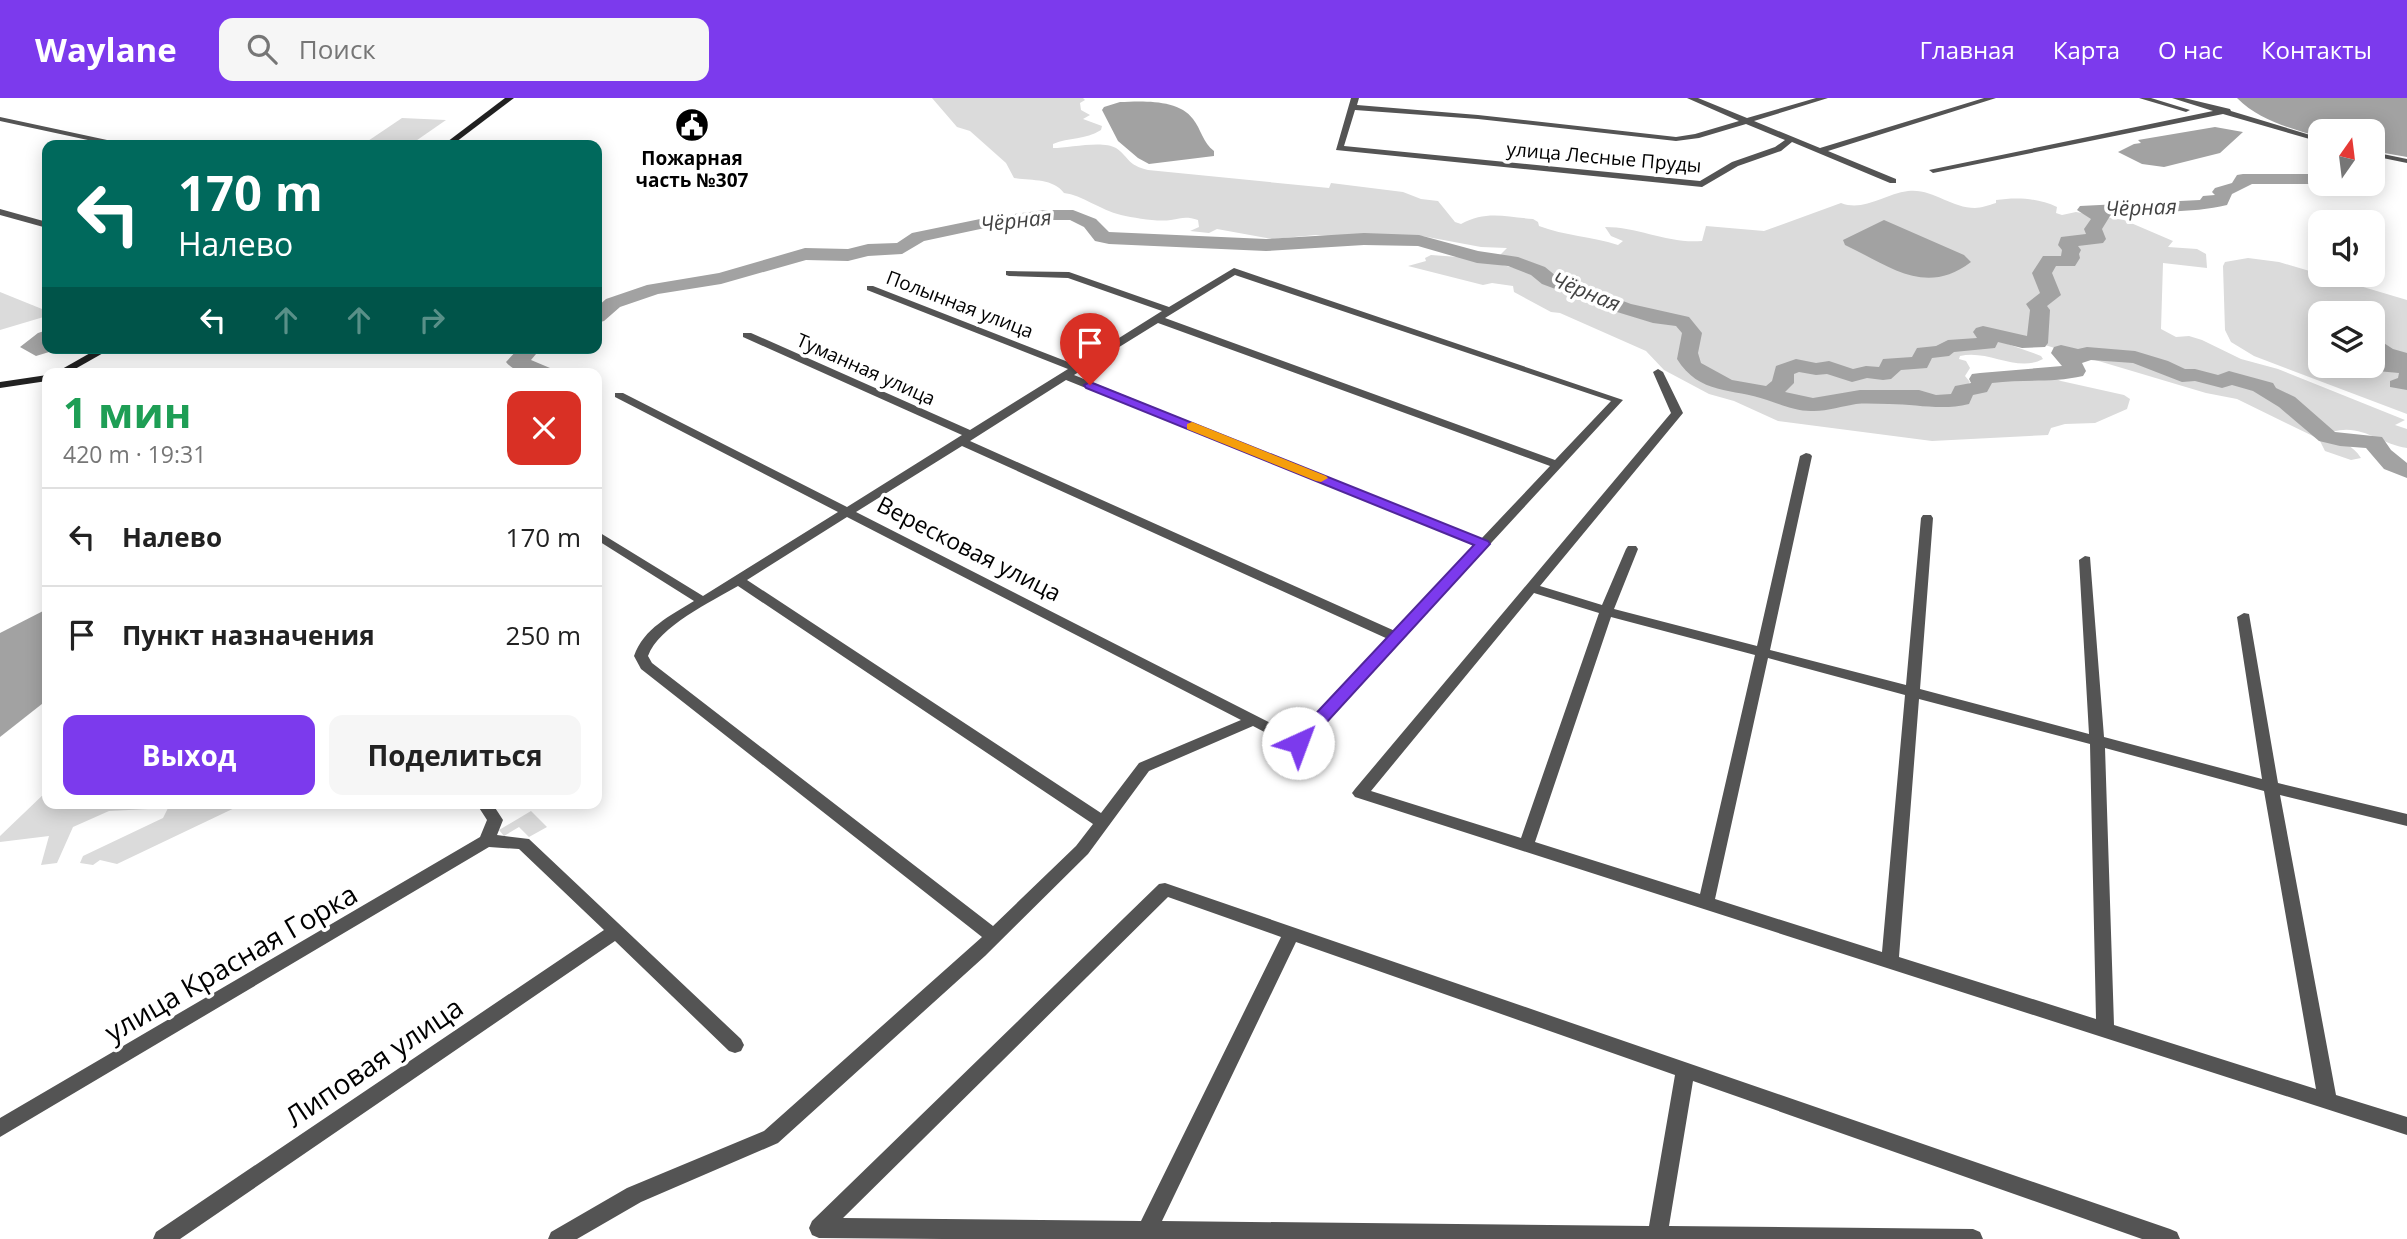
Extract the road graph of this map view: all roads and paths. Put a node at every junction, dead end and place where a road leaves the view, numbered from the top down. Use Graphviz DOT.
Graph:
graph roads {
  1 [pos="510,98"];
  2 [pos="1691,98"];
  3 [pos="1799,98"];
  4 [pos="1824,98"];
  5 [pos="1992,98"];
  6 [pos="2143,98"];
  7 [pos="2176,98"];
  8 [pos="1353,102"];
  9 [pos="1810,102"];
  10 [pos="2227,111"];
  11 [pos="2207,115"];
  12 [pos="0,119"];
  13 [pos="1746,121"];
  14 [pos="2308,136"];
  15 [pos="1791,139"];
  16 [pos="98,140"];
  17 [pos="454,140"];
  18 [pos="1820,151"];
  19 [pos="2385,156"];
  20 [pos="2407,161"];
  21 [pos="1933,170"];
  22 [pos="1893,181"];
  23 [pos="0,212"];
  24 [pos="42,224"];
  25 [pos="1009,273"];
  26 [pos="870,288"];
  27 [pos="1170,311"];
  28 [pos="1157,319"];
  29 [pos="747,335"];
  30 [pos="96,354"];
  31 [pos="69,368"];
  32 [pos="1071,372"];
  33 [pos="1658,372"];
  34 [pos="42,379"];
  35 [pos="0,385"];
  36 [pos="620,395"];
  37 [pos="966,438"];
  38 [pos="1806,456"];
  39 [pos="1557,465"];
  40 [pos="848,511"];
  41 [pos="1927,518"];
  42 [pos="602,538"];
  43 [pos="1483,544"];
  44 [pos="1632,549"];
  45 [pos="2085,561"];
  46 [pos="738,580"];
  47 [pos="1532,588"];
  48 [pos="704,602"];
  49 [pos="1606,611"];
  50 [pos="2244,617"];
  51 [pos="1396,637"];
  52 [pos="1763,652"];
  53 [pos="1911,692"];
  54 [pos="1254,720"];
  55 [pos="2097,741"];
  56 [pos="2271,787"];
  57 [pos="488,809"];
  58 [pos="2407,820"];
  59 [pos="1104,823"];
  60 [pos="488,841"];
  61 [pos="1526,846"];
  62 [pos="1706,903"];
  63 [pos="616,931"];
  64 [pos="1291,934"];
  65 [pos="992,935"];
  66 [pos="1890,962"];
  67 [pos="2105,1030"];
  68 [pos="735,1045"];
  69 [pos="1685,1071"];
  70 [pos="2328,1101"];
  71 [pos="2407,1126"];
  72 [pos="0,1128"];
  73 [pos="1147,1231"];
  74 [pos="1170,1235"];
  75 [pos="1657,1236"];
  76 [pos="1686,1238"];
  77 [pos="163,1239"];
  78 [pos="558,1239"];
  79 [pos="1972,1239"];
  80 [pos="2170,1239"];
  1 -- 17 [label="street"];
  2 -- 13 [label="street"];
  3 -- 9 [label="street"];
  4 -- 9 [label="street"];
  5 -- 18 [label="street"];
  6 -- 11 [label="street"];
  7 -- 10 [label="street"];
  8 -- 13 [label="street"];
  8 -- 15 [label="street, улица Лесные Пруды"];
  9 -- 13 [label="street"];
  10 -- 11 [label="street"];
  10 -- 14 [label="street"];
  11 -- 21 [label="street"];
  12 -- 16 [label="street"];
  13 -- 15 [label="street"];
  15 -- 18 [label="street"];
  18 -- 22 [label="street"];
  19 -- 20 [label="street"];
  23 -- 24 [label="street"];
  25 -- 27 [label="street"];
  26 -- 32 [label="street, Полынная улица"];
  27 -- 28 [label="street"];
  27 -- 39 [label="street"];
  28 -- 32 [label="street"];
  28 -- 39 [label="street"];
  29 -- 37 [label="street, Туманная улица"];
  30 -- 31 [label="street"];
  32 -- 37 [label="street"];
  32 -- 43 [label="street, Полынная улица"];
  33 -- 47 [label="street"];
  34 -- 35 [label="street"];
  36 -- 40 [label="street, Вересковая улица"];
  37 -- 40 [label="street"];
  37 -- 51 [label="street, Туманная улица"];
  38 -- 52 [label="street"];
  39 -- 43 [label="street"];
  40 -- 46 [label="street"];
  40 -- 54 [label="street, Вересковая улица"];
  41 -- 53 [label="street"];
  42 -- 48 [label="street"];
  43 -- 51 [label="street"];
  44 -- 49 [label="street"];
  45 -- 55 [label="street"];
  46 -- 48 [label="street"];
  46 -- 59 [label="street"];
  47 -- 49 [label="street"];
  47 -- 61 [label="street"];
  48 -- 65 [label="street"];
  49 -- 52 [label="street"];
  49 -- 61 [label="street"];
  50 -- 56 [label="street"];
  51 -- 54 [label="street, Вересковая улица"];
  52 -- 53 [label="street"];
  52 -- 62 [label="street"];
  53 -- 55 [label="street"];
  53 -- 66 [label="street"];
  54 -- 59 [label="street"];
  55 -- 56 [label="street"];
  55 -- 67 [label="street"];
  56 -- 58 [label="street"];
  56 -- 70 [label="street"];
  57 -- 60 [label="street"];
  59 -- 65 [label="street"];
  60 -- 63 [label="street"];
  60 -- 72 [label="street, улица Красная Горка"];
  61 -- 62 [label="street"];
  62 -- 66 [label="street"];
  63 -- 68 [label="street"];
  63 -- 77 [label="street, Липовая улица"];
  64 -- 69 [label="street"];
  64 -- 73 [label="street"];
  64 -- 73 [label="street"];
  65 -- 78 [label="street"];
  66 -- 67 [label="street"];
  67 -- 70 [label="street"];
  69 -- 75 [label="street"];
  69 -- 80 [label="street"];
  70 -- 71 [label="street"];
  73 -- 74 [label="street"];
  74 -- 75 [label="street"];
  75 -- 76 [label="street"];
  76 -- 79 [label="street"];
}
